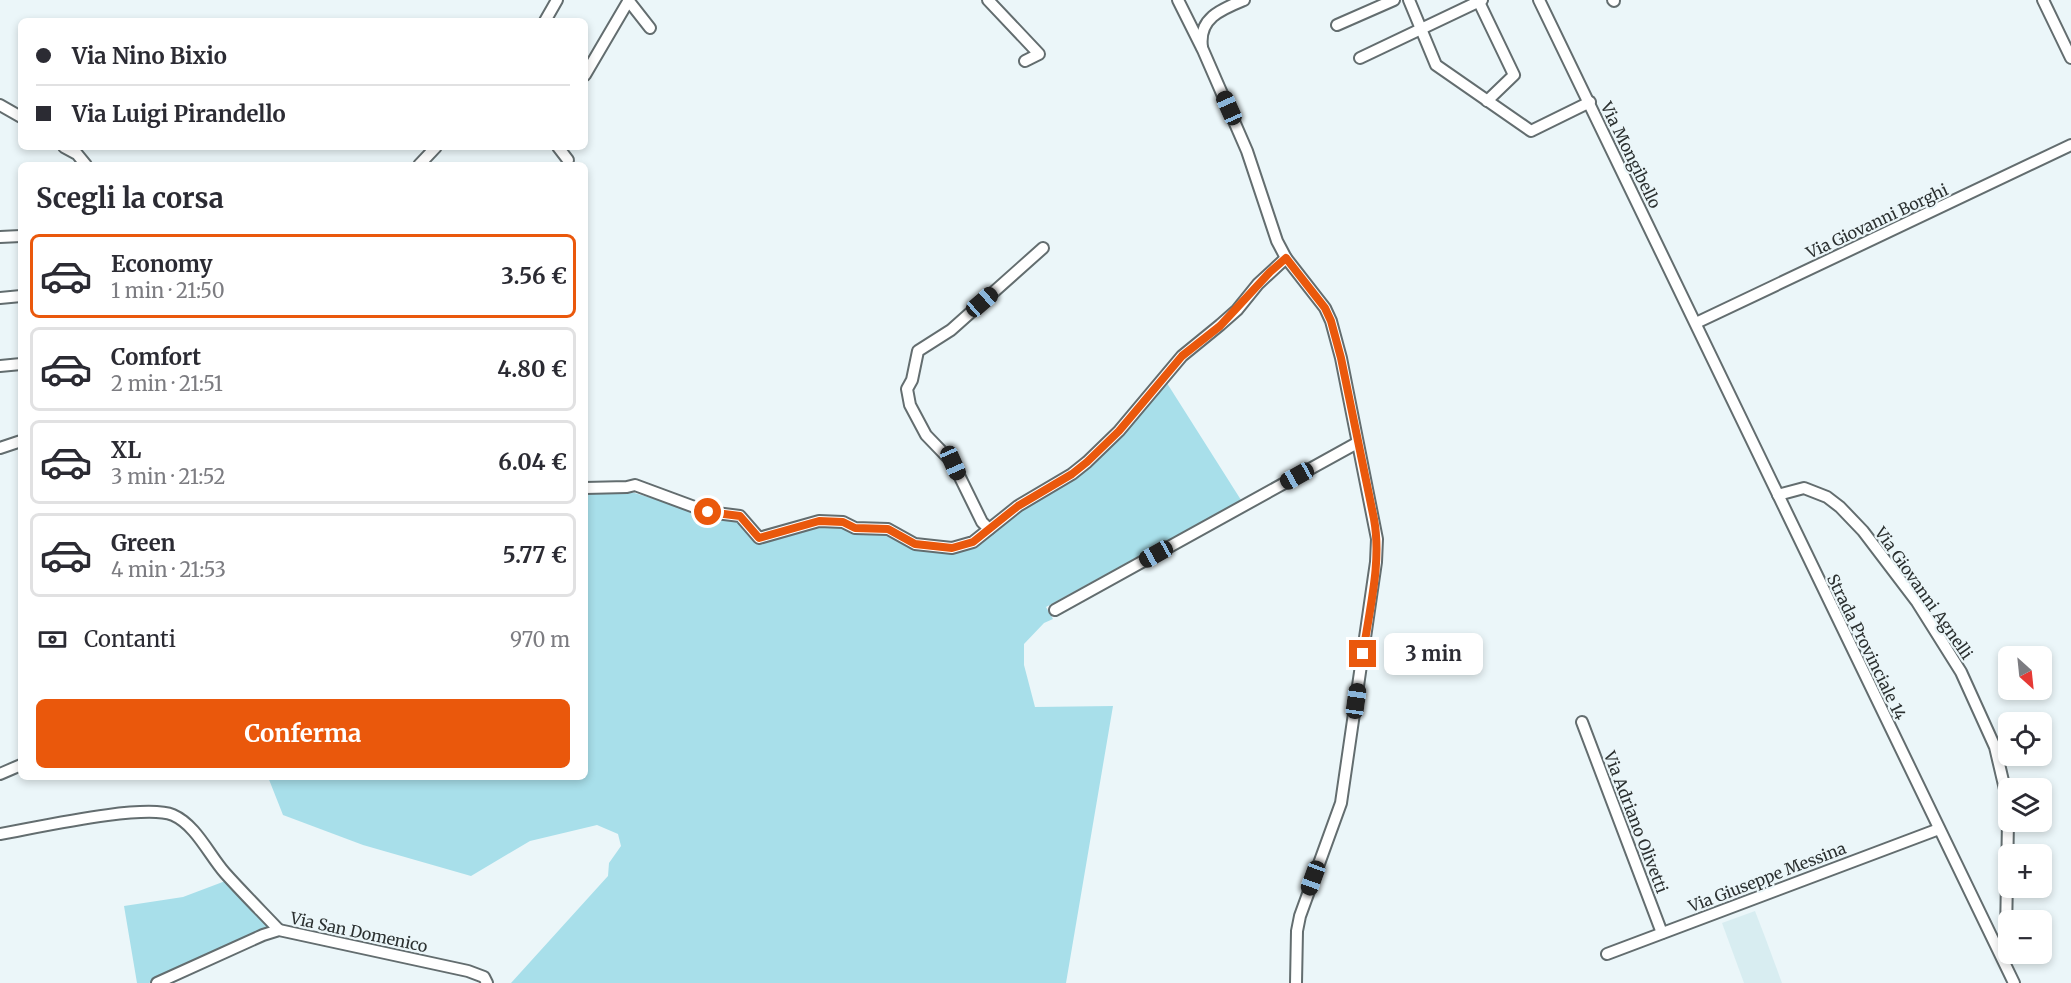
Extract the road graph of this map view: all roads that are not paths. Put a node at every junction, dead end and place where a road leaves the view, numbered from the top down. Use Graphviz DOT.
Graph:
graph roads {
  1 [pos="557,0"];
  2 [pos="628,0"];
  3 [pos="988,0"];
  4 [pos="1178,0"];
  5 [pos="1244,0"];
  6 [pos="1394,0"];
  7 [pos="1409,0"];
  8 [pos="1539,0"];
  9 [pos="2043,0"];
  10 [pos="1480,1"];
  11 [pos="1214,15"];
  12 [pos="547,18"];
  13 [pos="1188,21"];
  14 [pos="1337,25"];
  15 [pos="650,28"];
  16 [pos="1420,29"];
  17 [pos="1203,50"];
  18 [pos="1360,58"];
  19 [pos="2071,58"];
  20 [pos="1025,61"];
  21 [pos="588,70"];
  22 [pos="1487,101"];
  23 [pos="1590,102"];
  24 [pos="0,105"];
  25 [pos="18,115"];
  26 [pos="2071,145"];
  27 [pos="70,150"];
  28 [pos="433,150"];
  29 [pos="560,150"];
  30 [pos="568,160"];
  31 [pos="84,162"];
  32 [pos="422,162"];
  33 [pos="18,236"];
  34 [pos="0,237"];
  35 [pos="1043,248"];
  36 [pos="1286,258"];
  37 [pos="18,296"];
  38 [pos="0,298"];
  39 [pos="1696,323"];
  40 [pos="18,364"];
  41 [pos="0,366"];
  42 [pos="18,442"];
  43 [pos="1357,442"];
  44 [pos="0,448"];
  45 [pos="588,488"];
  46 [pos="1778,495"];
  47 [pos="989,529"];
  48 [pos="1055,610"];
  49 [pos="1582,722"];
  50 [pos="18,766"];
  51 [pos="0,774"];
  52 [pos="2002,778"];
  53 [pos="1939,829"];
  54 [pos="2008,832"];
  55 [pos="0,834"];
  56 [pos="2007,910"];
  57 [pos="279,930"];
  58 [pos="1662,933"];
  59 [pos="1606,954"];
  60 [pos="157,983"];
  61 [pos="487,983"];
  62 [pos="1296,983"];
  63 [pos="2014,983"];
  1 -- 12 [label="street"];
  2 -- 15 [label="street"];
  2 -- 21 [label="street"];
  3 -- 20 [label="street"];
  4 -- 13 [label="street"];
  5 -- 11 [label="street"];
  6 -- 14 [label="street"];
  7 -- 16 [label="street"];
  8 -- 23 [label="street, Via Mongibello"];
  9 -- 19 [label="street"];
  10 -- 16 [label="street"];
  10 -- 22 [label="street"];
  11 -- 13 [label="street"];
  11 -- 17 [label="street"];
  13 -- 17 [label="street"];
  16 -- 18 [label="street"];
  16 -- 22 [label="street"];
  17 -- 36 [label="street"];
  22 -- 23 [label="street"];
  23 -- 39 [label="street, Via Mongibello"];
  24 -- 25 [label="street"];
  26 -- 39 [label="street, Via Giovanni Borghi"];
  27 -- 31 [label="street"];
  28 -- 32 [label="street"];
  29 -- 30 [label="street"];
  33 -- 34 [label="street"];
  35 -- 47 [label="street"];
  36 -- 43 [label="street"];
  36 -- 47 [label="street"];
  37 -- 38 [label="street"];
  39 -- 46 [label="street, Strada Provinciale 14"];
  40 -- 41 [label="street"];
  42 -- 44 [label="street"];
  43 -- 48 [label="street"];
  43 -- 62 [label="street"];
  45 -- 47 [label="street"];
  46 -- 52 [label="street, Via Giovanni Agnelli"];
  46 -- 53 [label="street, Strada Provinciale 14"];
  49 -- 58 [label="street, Via Adriano Olivetti"];
  50 -- 51 [label="street"];
  53 -- 58 [label="street, Via Giuseppe Messina"];
  53 -- 63 [label="street, Strada Provinciale 14"];
  54 -- 56 [label="street"];
  55 -- 57 [label="street"];
  57 -- 60 [label="street, Via San Domenico"];
  57 -- 61 [label="street, Via San Domenico"];
  58 -- 59 [label="street, Via Giuseppe Messina"];
}
